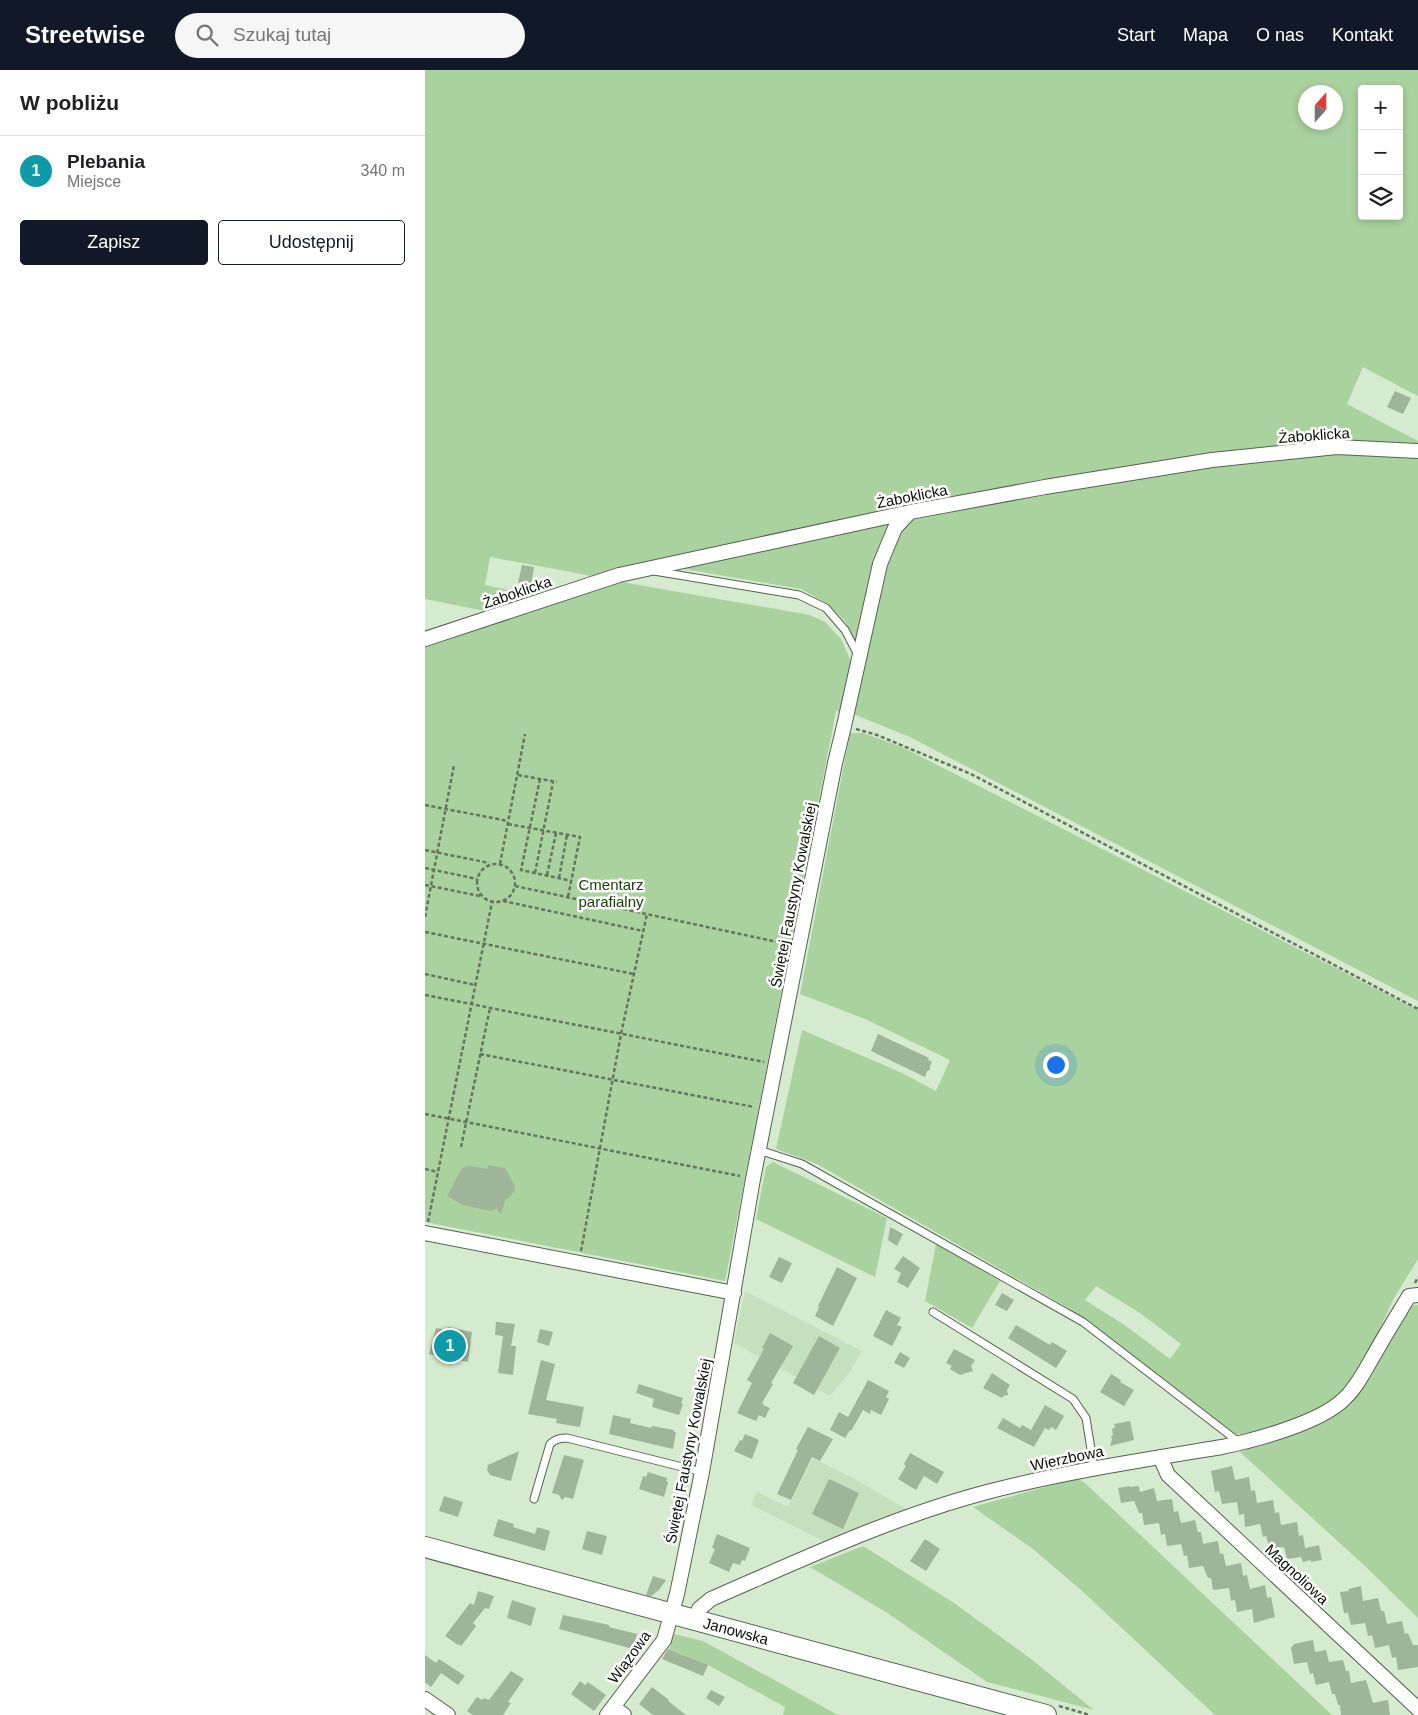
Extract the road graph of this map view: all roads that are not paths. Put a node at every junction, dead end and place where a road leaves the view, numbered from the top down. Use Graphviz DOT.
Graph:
graph roads {
  1 [pos="1418,451"];
  2 [pos="909,512"];
  3 [pos="646,570"];
  4 [pos="425,640"];
  5 [pos="859,658"];
  6 [pos="759,1150"];
  7 [pos="426,1229"];
  8 [pos="734,1293"];
  9 [pos="1413,1295"];
  10 [pos="933,1312"];
  11 [pos="1241,1443"];
  12 [pos="1161,1457"];
  13 [pos="1094,1468"];
  14 [pos="702,1472"];
  15 [pos="534,1499"];
  16 [pos="425,1547"];
  17 [pos="671,1614"];
  18 [pos="695,1620"];
  19 [pos="425,1699"];
  20 [pos="1418,1709"];
  21 [pos="614,1712"];
  22 [pos="448,1715"];
  23 [pos="1046,1715"];
  1 -- 2 [label="street, Żaboklicka"];
  2 -- 3 [label="street, Żaboklicka"];
  2 -- 5 [label="street, Świętej Faustyny Kowalskiej"];
  3 -- 4 [label="street, Żaboklicka"];
  3 -- 5 [label="lane"];
  5 -- 6 [label="street, Świętej Faustyny Kowalskiej"];
  6 -- 8 [label="street, Świętej Faustyny Kowalskiej"];
  6 -- 11 [label="lane"];
  7 -- 8 [label="street"];
  8 -- 14 [label="street, Świętej Faustyny Kowalskiej"];
  9 -- 11 [label="street, Wierzbowa"];
  10 -- 13 [label="lane"];
  11 -- 12 [label="street, Wierzbowa"];
  12 -- 13 [label="street, Wierzbowa"];
  12 -- 20 [label="street, Magnoliowa"];
  13 -- 18 [label="street, Wierzbowa"];
  14 -- 15 [label="lane"];
  14 -- 17 [label="street, Świętej Faustyny Kowalskiej"];
  16 -- 17 [label="main road, Janowska"];
  17 -- 18 [label="main road, Janowska"];
  17 -- 21 [label="street, Wiązowa"];
  18 -- 23 [label="main road, Janowska"];
  19 -- 22 [label="street"];
}
